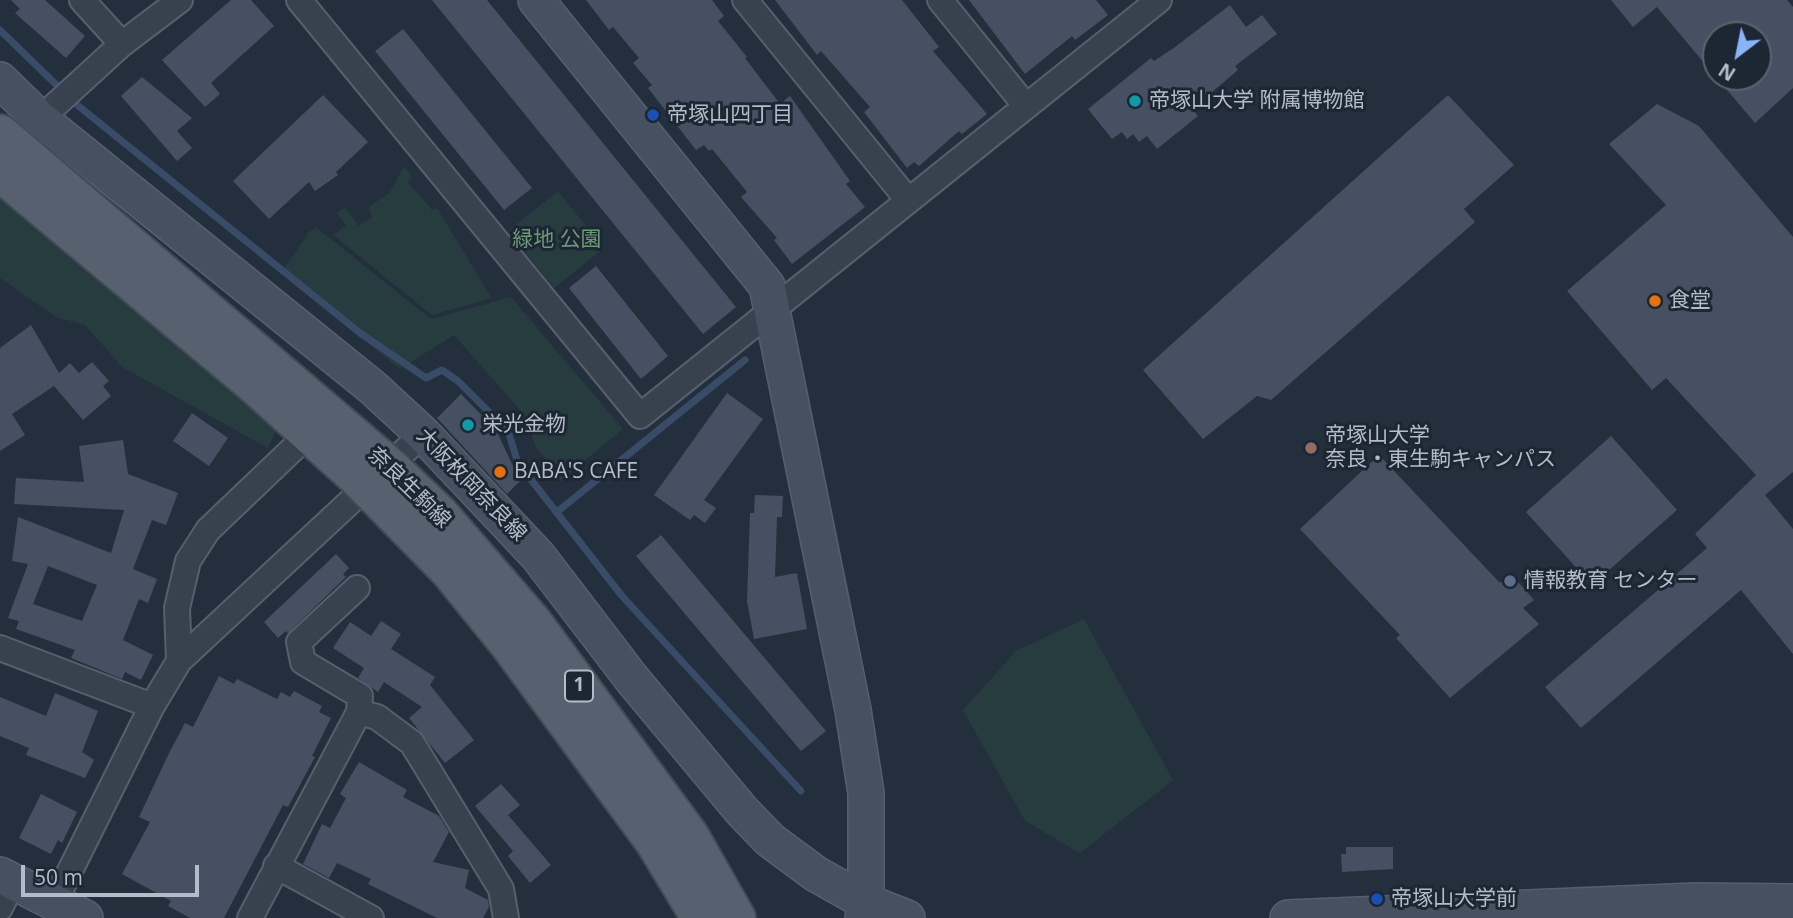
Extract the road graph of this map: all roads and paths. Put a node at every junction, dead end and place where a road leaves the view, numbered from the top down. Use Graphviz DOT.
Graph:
graph roads {
  1 [pos="82,0"];
  2 [pos="179,0"];
  3 [pos="299,0"];
  4 [pos="536,0"];
  5 [pos="744,0"];
  6 [pos="940,0"];
  7 [pos="1150,2"];
  8 [pos="122,44"];
  9 [pos="0,79"];
  10 [pos="1025,104"];
  11 [pos="40,119"];
  12 [pos="0,134"];
  13 [pos="0,172"];
  14 [pos="908,200"];
  15 [pos="773,309"];
  16 [pos="423,434"];
  17 [pos="295,447"];
  18 [pos="377,476"];
  19 [pos="357,588"];
  20 [pos="0,648"];
  21 [pos="179,661"];
  22 [pos="152,706"];
  23 [pos="359,712"];
  24 [pos="655,842"];
  25 [pos="276,866"];
  26 [pos="4,888"];
  27 [pos="54,902"];
  28 [pos="1793,902"];
  29 [pos="865,910"];
  30 [pos="85,918"];
  31 [pos="250,918"];
  32 [pos="371,918"];
  33 [pos="506,918"];
  34 [pos="687,918"];
  35 [pos="701,918"];
  36 [pos="736,918"];
  37 [pos="907,918"];
  38 [pos="1288,918"];
  1 -- 8 [label="street"];
  2 -- 8 [label="street"];
  3 -- 15 [label="street"];
  4 -- 15 [label="main road"];
  5 -- 14 [label="street"];
  6 -- 10 [label="street"];
  7 -- 10 [label="street"];
  8 -- 11 [label="street"];
  9 -- 11 [label="main road, 大阪枚岡奈良線"];
  10 -- 14 [label="street"];
  11 -- 16 [label="main road, 大阪枚岡奈良線"];
  12 -- 18 [label="main road, 奈良生駒線 / 1"];
  13 -- 18 [label="main road, 奈良生駒線 / 1"];
  14 -- 15 [label="street"];
  15 -- 29 [label="main road"];
  16 -- 21 [label="street"];
  16 -- 29 [label="main road, 大阪枚岡奈良線"];
  17 -- 21 [label="street"];
  18 -- 24 [label="main road, 奈良生駒線 / 1"];
  18 -- 36 [label="main road, 奈良生駒線 / 1"];
  19 -- 23 [label="street"];
  20 -- 22 [label="street"];
  21 -- 22 [label="street"];
  22 -- 27 [label="street"];
  23 -- 25 [label="street"];
  23 -- 33 [label="street"];
  24 -- 34 [label="main road"];
  24 -- 35 [label="main road, 奈良生駒線 / 1"];
  25 -- 31 [label="street"];
  25 -- 32 [label="street"];
  26 -- 27 [label="main road"];
  27 -- 30 [label="main road"];
  28 -- 38 [label="main road"];
  29 -- 37 [label="main road, 大阪枚岡奈良線"];
}
